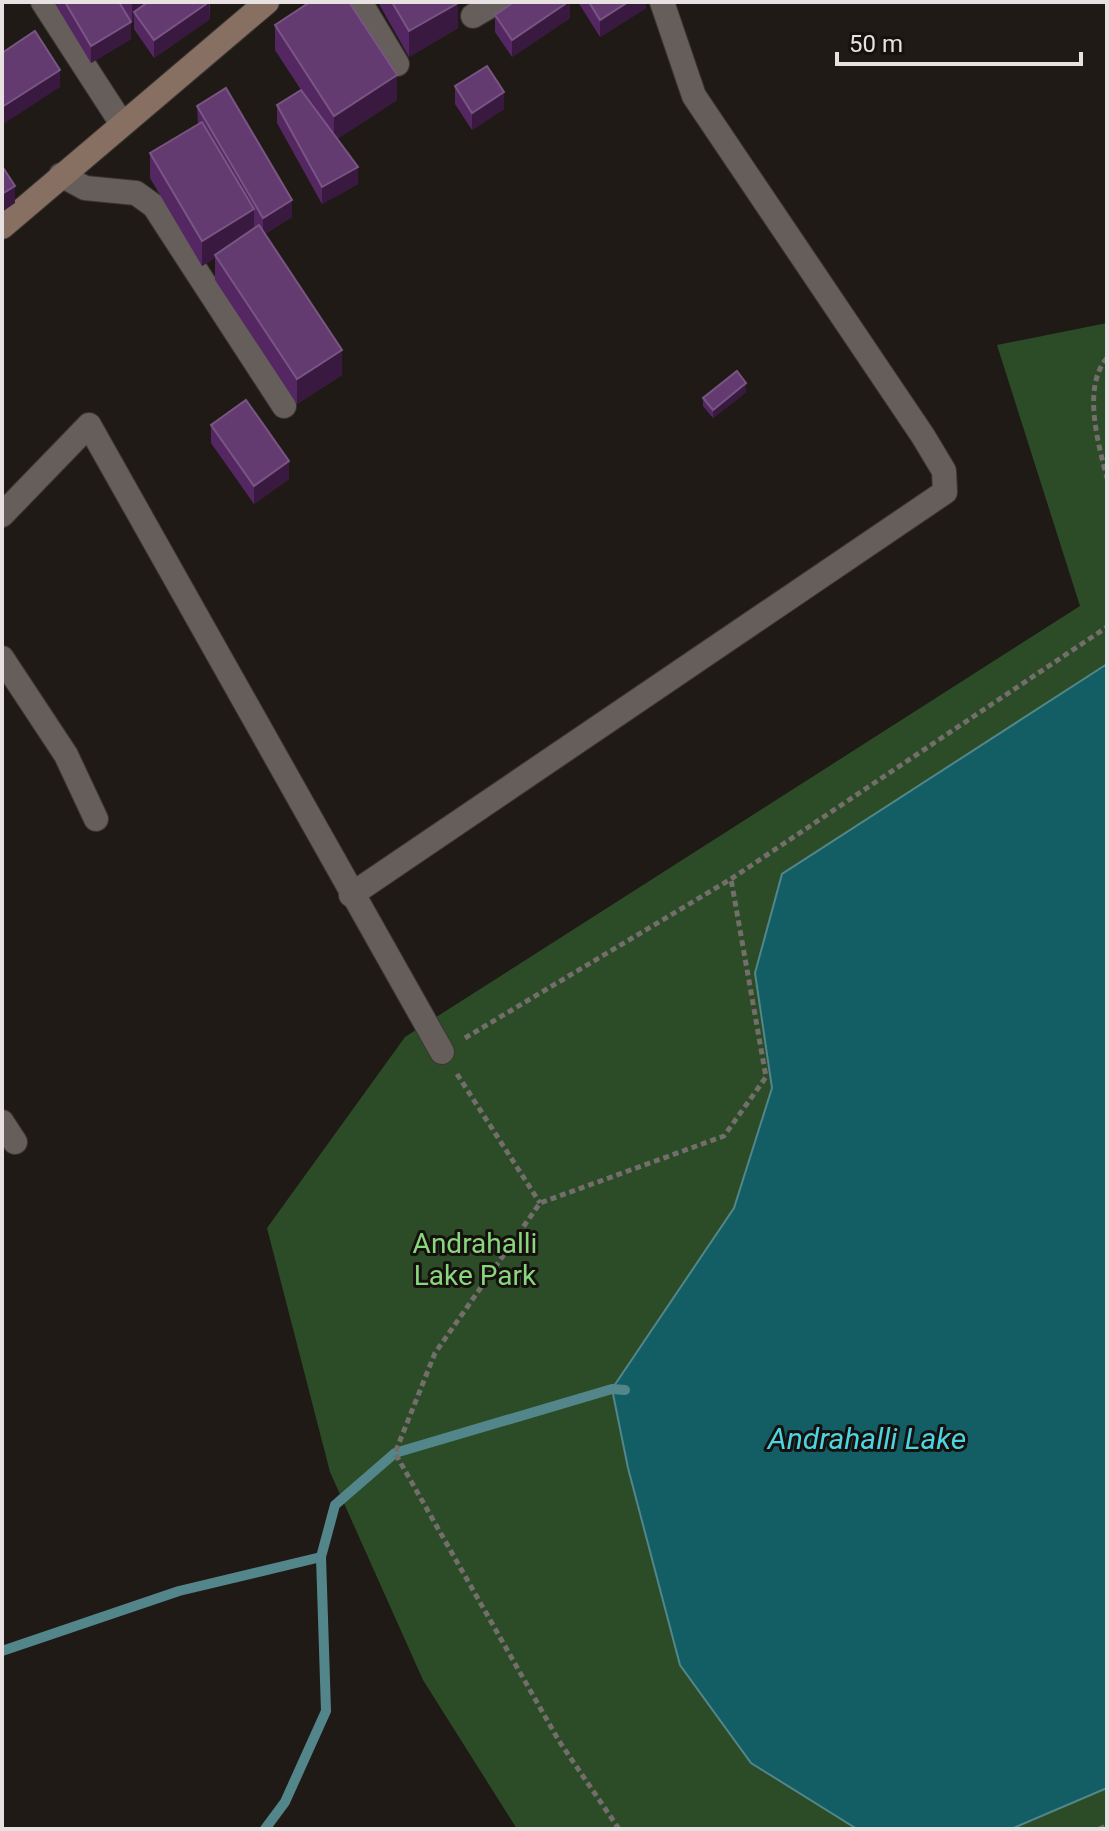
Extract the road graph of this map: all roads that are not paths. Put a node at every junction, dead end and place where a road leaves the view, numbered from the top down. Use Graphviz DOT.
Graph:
graph roads {
  1 [pos="43,2"];
  2 [pos="267,2"];
  3 [pos="360,2"];
  4 [pos="497,2"];
  5 [pos="662,2"];
  6 [pos="473,16"];
  7 [pos="397,64"];
  8 [pos="122,124"];
  9 [pos="61,175"];
  10 [pos="2,227"];
  11 [pos="284,406"];
  12 [pos="2,515"];
  13 [pos="2,658"];
  14 [pos="96,819"];
  15 [pos="351,895"];
  16 [pos="442,1052"];
  1 -- 8 [label="street"];
  2 -- 8 [label="street"];
  3 -- 7 [label="street"];
  4 -- 6 [label="street"];
  5 -- 15 [label="street"];
  8 -- 9 [label="street"];
  9 -- 10 [label="street"];
  9 -- 11 [label="street"];
  12 -- 15 [label="street"];
  13 -- 14 [label="street"];
  15 -- 16 [label="street"];
}
